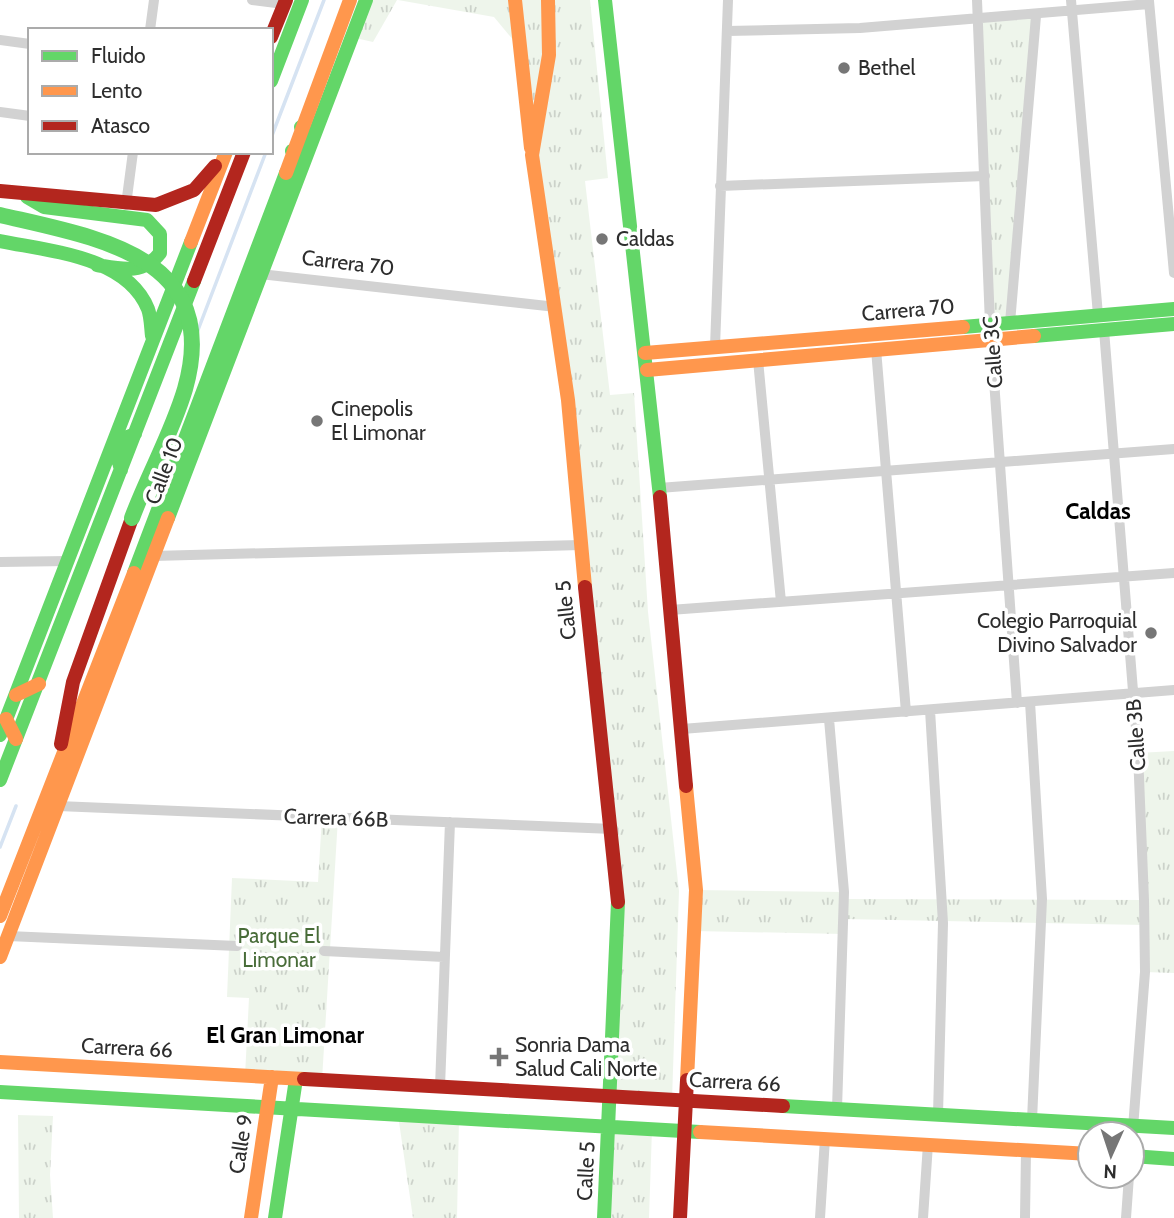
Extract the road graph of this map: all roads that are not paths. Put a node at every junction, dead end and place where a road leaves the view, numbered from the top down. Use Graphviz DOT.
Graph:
graph roads {
  1 [pos="154,0"];
  2 [pos="252,0"];
  3 [pos="302,0"];
  4 [pos="350,0"];
  5 [pos="366,0"];
  6 [pos="515,0"];
  7 [pos="548,0"];
  8 [pos="605,0"];
  9 [pos="728,0"];
  10 [pos="977,0"];
  11 [pos="1071,0"];
  12 [pos="285,2"];
  13 [pos="1149,2"];
  14 [pos="1073,12"];
  15 [pos="1035,16"];
  16 [pos="979,20"];
  17 [pos="150,28"];
  18 [pos="727,31"];
  19 [pos="273,32"];
  20 [pos="0,40"];
  21 [pos="28,44"];
  22 [pos="277,53"];
  23 [pos="273,72"];
  24 [pos="0,112"];
  25 [pos="28,116"];
  26 [pos="301,127"];
  27 [pos="310,145"];
  28 [pos="292,151"];
  29 [pos="133,154"];
  30 [pos="223,154"];
  31 [pos="223,154"];
  32 [pos="243,154"];
  33 [pos="532,155"];
  34 [pos="985,176"];
  35 [pos="720,186"];
  36 [pos="0,191"];
  37 [pos="22,194"];
  38 [pos="126,205"];
  39 [pos="0,215"];
  40 [pos="0,241"];
  41 [pos="97,265"];
  42 [pos="1174,273"];
  43 [pos="260,274"];
  44 [pos="556,307"];
  45 [pos="1174,309"];
  46 [pos="1010,323"];
  47 [pos="1101,323"];
  48 [pos="1174,324"];
  49 [pos="991,332"];
  50 [pos="715,347"];
  51 [pos="876,349"];
  52 [pos="645,353"];
  53 [pos="148,354"];
  54 [pos="758,360"];
  55 [pos="647,370"];
  56 [pos="135,434"];
  57 [pos="193,438"];
  58 [pos="114,443"];
  59 [pos="1174,449"];
  60 [pos="1114,454"];
  61 [pos="1000,462"];
  62 [pos="181,468"];
  63 [pos="121,470"];
  64 [pos="886,471"];
  65 [pos="768,480"];
  66 [pos="659,488"];
  67 [pos="581,545"];
  68 [pos="153,556"];
  69 [pos="68,561"];
  70 [pos="0,562"];
  71 [pos="1174,573"];
  72 [pos="1124,577"];
  73 [pos="1009,585"];
  74 [pos="897,593"];
  75 [pos="781,602"];
  76 [pos="670,610"];
  77 [pos="39,684"];
  78 [pos="1174,690"];
  79 [pos="1133,692"];
  80 [pos="16,695"];
  81 [pos="1030,702"];
  82 [pos="1017,703"];
  83 [pos="930,710"];
  84 [pos="905,712"];
  85 [pos="829,719"];
  86 [pos="682,729"];
  87 [pos="8,737"];
  88 [pos="0,780"];
  89 [pos="52,788"];
  90 [pos="58,806"];
  91 [pos="450,822"];
  92 [pos="613,829"];
  93 [pos="0,916"];
  94 [pos="8,936"];
  95 [pos="237,946"];
  96 [pos="324,951"];
  97 [pos="0,957"];
  98 [pos="444,957"];
  99 [pos="0,1062"];
  100 [pos="272,1077"];
  101 [pos="296,1079"];
  102 [pos="440,1087"];
  103 [pos="0,1093"];
  104 [pos="611,1097"];
  105 [pos="687,1101"];
  106 [pos="268,1108"];
  107 [pos="292,1109"];
  108 [pos="837,1109"];
  109 [pos="938,1115"];
  110 [pos="1032,1120"];
  111 [pos="1134,1120"];
  112 [pos="1076,1126"];
  113 [pos="609,1127"];
  114 [pos="1174,1128"];
  115 [pos="685,1131"];
  116 [pos="1146,1131"];
  117 [pos="825,1138"];
  118 [pos="928,1144"];
  119 [pos="1026,1151"];
  120 [pos="1076,1153"];
  121 [pos="1146,1158"];
  122 [pos="1174,1159"];
  123 [pos="1128,1190"];
  124 [pos="251,1218"];
  125 [pos="275,1218"];
  126 [pos="604,1218"];
  127 [pos="680,1218"];
  128 [pos="820,1218"];
  129 [pos="923,1218"];
  130 [pos="1025,1218"];
  131 [pos="1126,1218"];
  1 -- 17 [label="street"];
  2 -- 12 [label="street"];
  3 -- 22 [label="main road"];
  4 -- 26 [label="main road, Calle 10"];
  5 -- 27 [label="main road, Calle 10"];
  6 -- 33 [label="main road"];
  7 -- 33 [label="main road, Calle 5"];
  8 -- 52 [label="main road"];
  9 -- 18 [label="street"];
  10 -- 16 [label="street, Calle 3C"];
  11 -- 14 [label="street, Calle 3B"];
  12 -- 19 [label="main road"];
  13 -- 14 [label="street"];
  13 -- 42 [label="street"];
  14 -- 15 [label="street"];
  14 -- 47 [label="street, Calle 3B"];
  15 -- 16 [label="street"];
  15 -- 46 [label="street, Calle 3C"];
  16 -- 18 [label="street"];
  16 -- 34 [label="street, Calle 3C"];
  18 -- 35 [label="street"];
  20 -- 21 [label="street"];
  22 -- 23 [label="main road"];
  24 -- 25 [label="street"];
  26 -- 27 [label="main road"];
  26 -- 28 [label="main road, Calle 10"];
  27 -- 28 [label="main road"];
  27 -- 43 [label="main road, Calle 10"];
  28 -- 57 [label="main road, Calle 10"];
  29 -- 38 [label="street"];
  30 -- 38 [label="main road"];
  31 -- 53 [label="main road"];
  32 -- 56 [label="main road, Calle 10"];
  33 -- 44 [label="main road, Calle 5"];
  34 -- 35 [label="street"];
  34 -- 49 [label="street, Calle 3C"];
  35 -- 50 [label="street"];
  36 -- 37 [label="main road"];
  37 -- 38 [label="main road"];
  37 -- 41 [label="main road"];
  39 -- 89 [label="main road, bridge"];
  40 -- 41 [label="main road"];
  41 -- 53 [label="main road"];
  43 -- 44 [label="street, Carrera 70"];
  43 -- 57 [label="main road, Calle 10"];
  44 -- 67 [label="main road, Calle 5"];
  45 -- 47 [label="main road, Carrera 70"];
  46 -- 47 [label="main road, Carrera 70"];
  46 -- 49 [label="main road, Carrera 70"];
  47 -- 48 [label="main road, Carrera 70"];
  47 -- 49 [label="main road, Carrera 70"];
  47 -- 60 [label="street, Calle 3B"];
  49 -- 50 [label="main road, Carrera 70"];
  49 -- 51 [label="main road, Carrera 70"];
  49 -- 61 [label="street, Calle 3C"];
  50 -- 52 [label="main road, Carrera 70"];
  51 -- 54 [label="main road, Carrera 70"];
  51 -- 64 [label="street"];
  52 -- 55 [label="main road"];
  53 -- 58 [label="main road"];
  54 -- 55 [label="main road, Carrera 70"];
  54 -- 65 [label="street"];
  55 -- 66 [label="main road"];
  56 -- 58 [label="main road"];
  56 -- 63 [label="main road, Calle 10"];
  57 -- 62 [label="main road, Calle 10"];
  58 -- 63 [label="main road"];
  58 -- 69 [label="main road"];
  59 -- 60 [label="street"];
  60 -- 61 [label="street"];
  60 -- 72 [label="street, Calle 3B"];
  61 -- 64 [label="street"];
  61 -- 73 [label="street, Calle 3C"];
  62 -- 68 [label="main road, Calle 10"];
  62 -- 89 [label="main road, Calle 10"];
  63 -- 77 [label="main road, Calle 10"];
  64 -- 65 [label="street"];
  64 -- 74 [label="street"];
  65 -- 66 [label="street"];
  65 -- 75 [label="street"];
  66 -- 76 [label="main road"];
  67 -- 68 [label="street"];
  67 -- 92 [label="main road, Calle 5"];
  68 -- 90 [label="main road, Calle 10"];
  69 -- 70 [label="street"];
  69 -- 80 [label="main road"];
  71 -- 72 [label="street"];
  72 -- 73 [label="street"];
  72 -- 79 [label="street, Calle 3B"];
  73 -- 74 [label="street"];
  73 -- 82 [label="street, Calle 3C"];
  74 -- 75 [label="street"];
  74 -- 84 [label="street"];
  75 -- 76 [label="street"];
  76 -- 86 [label="main road"];
  77 -- 80 [label="main road"];
  77 -- 87 [label="main road, Calle 10"];
  78 -- 79 [label="street"];
  79 -- 81 [label="street"];
  79 -- 111 [label="street, Calle 3B"];
  80 -- 87 [label="main road"];
  81 -- 82 [label="street"];
  81 -- 110 [label="street"];
  82 -- 83 [label="street"];
  83 -- 84 [label="street"];
  83 -- 109 [label="street"];
  84 -- 85 [label="street"];
  85 -- 86 [label="street"];
  85 -- 108 [label="street"];
  86 -- 105 [label="main road"];
  87 -- 88 [label="main road, Calle 10"];
  89 -- 93 [label="main road, Calle 10"];
  90 -- 91 [label="street, Carrera 66B"];
  90 -- 94 [label="main road, Calle 10"];
  91 -- 92 [label="street, Carrera 66B"];
  91 -- 98 [label="street"];
  92 -- 104 [label="main road, Calle 5"];
  94 -- 95 [label="street"];
  94 -- 97 [label="main road, Calle 10"];
  96 -- 98 [label="street"];
  98 -- 102 [label="street"];
  99 -- 100 [label="main road, Carrera 66"];
  100 -- 101 [label="main road, Carrera 66"];
  100 -- 106 [label="main road, Calle 9"];
  101 -- 102 [label="main road, Carrera 66"];
  101 -- 107 [label="main road"];
  102 -- 104 [label="main road, Carrera 66"];
  103 -- 106 [label="main road"];
  104 -- 105 [label="main road, Carrera 66"];
  104 -- 113 [label="main road, Calle 5"];
  105 -- 108 [label="main road, Carrera 66"];
  105 -- 115 [label="main road"];
  106 -- 107 [label="main road"];
  106 -- 124 [label="main road, Calle 9"];
  107 -- 113 [label="main road"];
  107 -- 125 [label="main road"];
  108 -- 109 [label="main road, Carrera 66"];
  109 -- 110 [label="main road, Carrera 66"];
  110 -- 112 [label="main road, Carrera 66"];
  113 -- 115 [label="main road"];
  113 -- 126 [label="main road, Calle 5"];
  114 -- 116 [label="main road, Carrera 66"];
  115 -- 117 [label="main road"];
  115 -- 127 [label="main road"];
  117 -- 118 [label="main road"];
  117 -- 128 [label="street"];
  118 -- 119 [label="main road"];
  118 -- 129 [label="street"];
  119 -- 120 [label="main road"];
  119 -- 130 [label="street"];
  121 -- 122 [label="main road"];
  123 -- 131 [label="street"];
}
